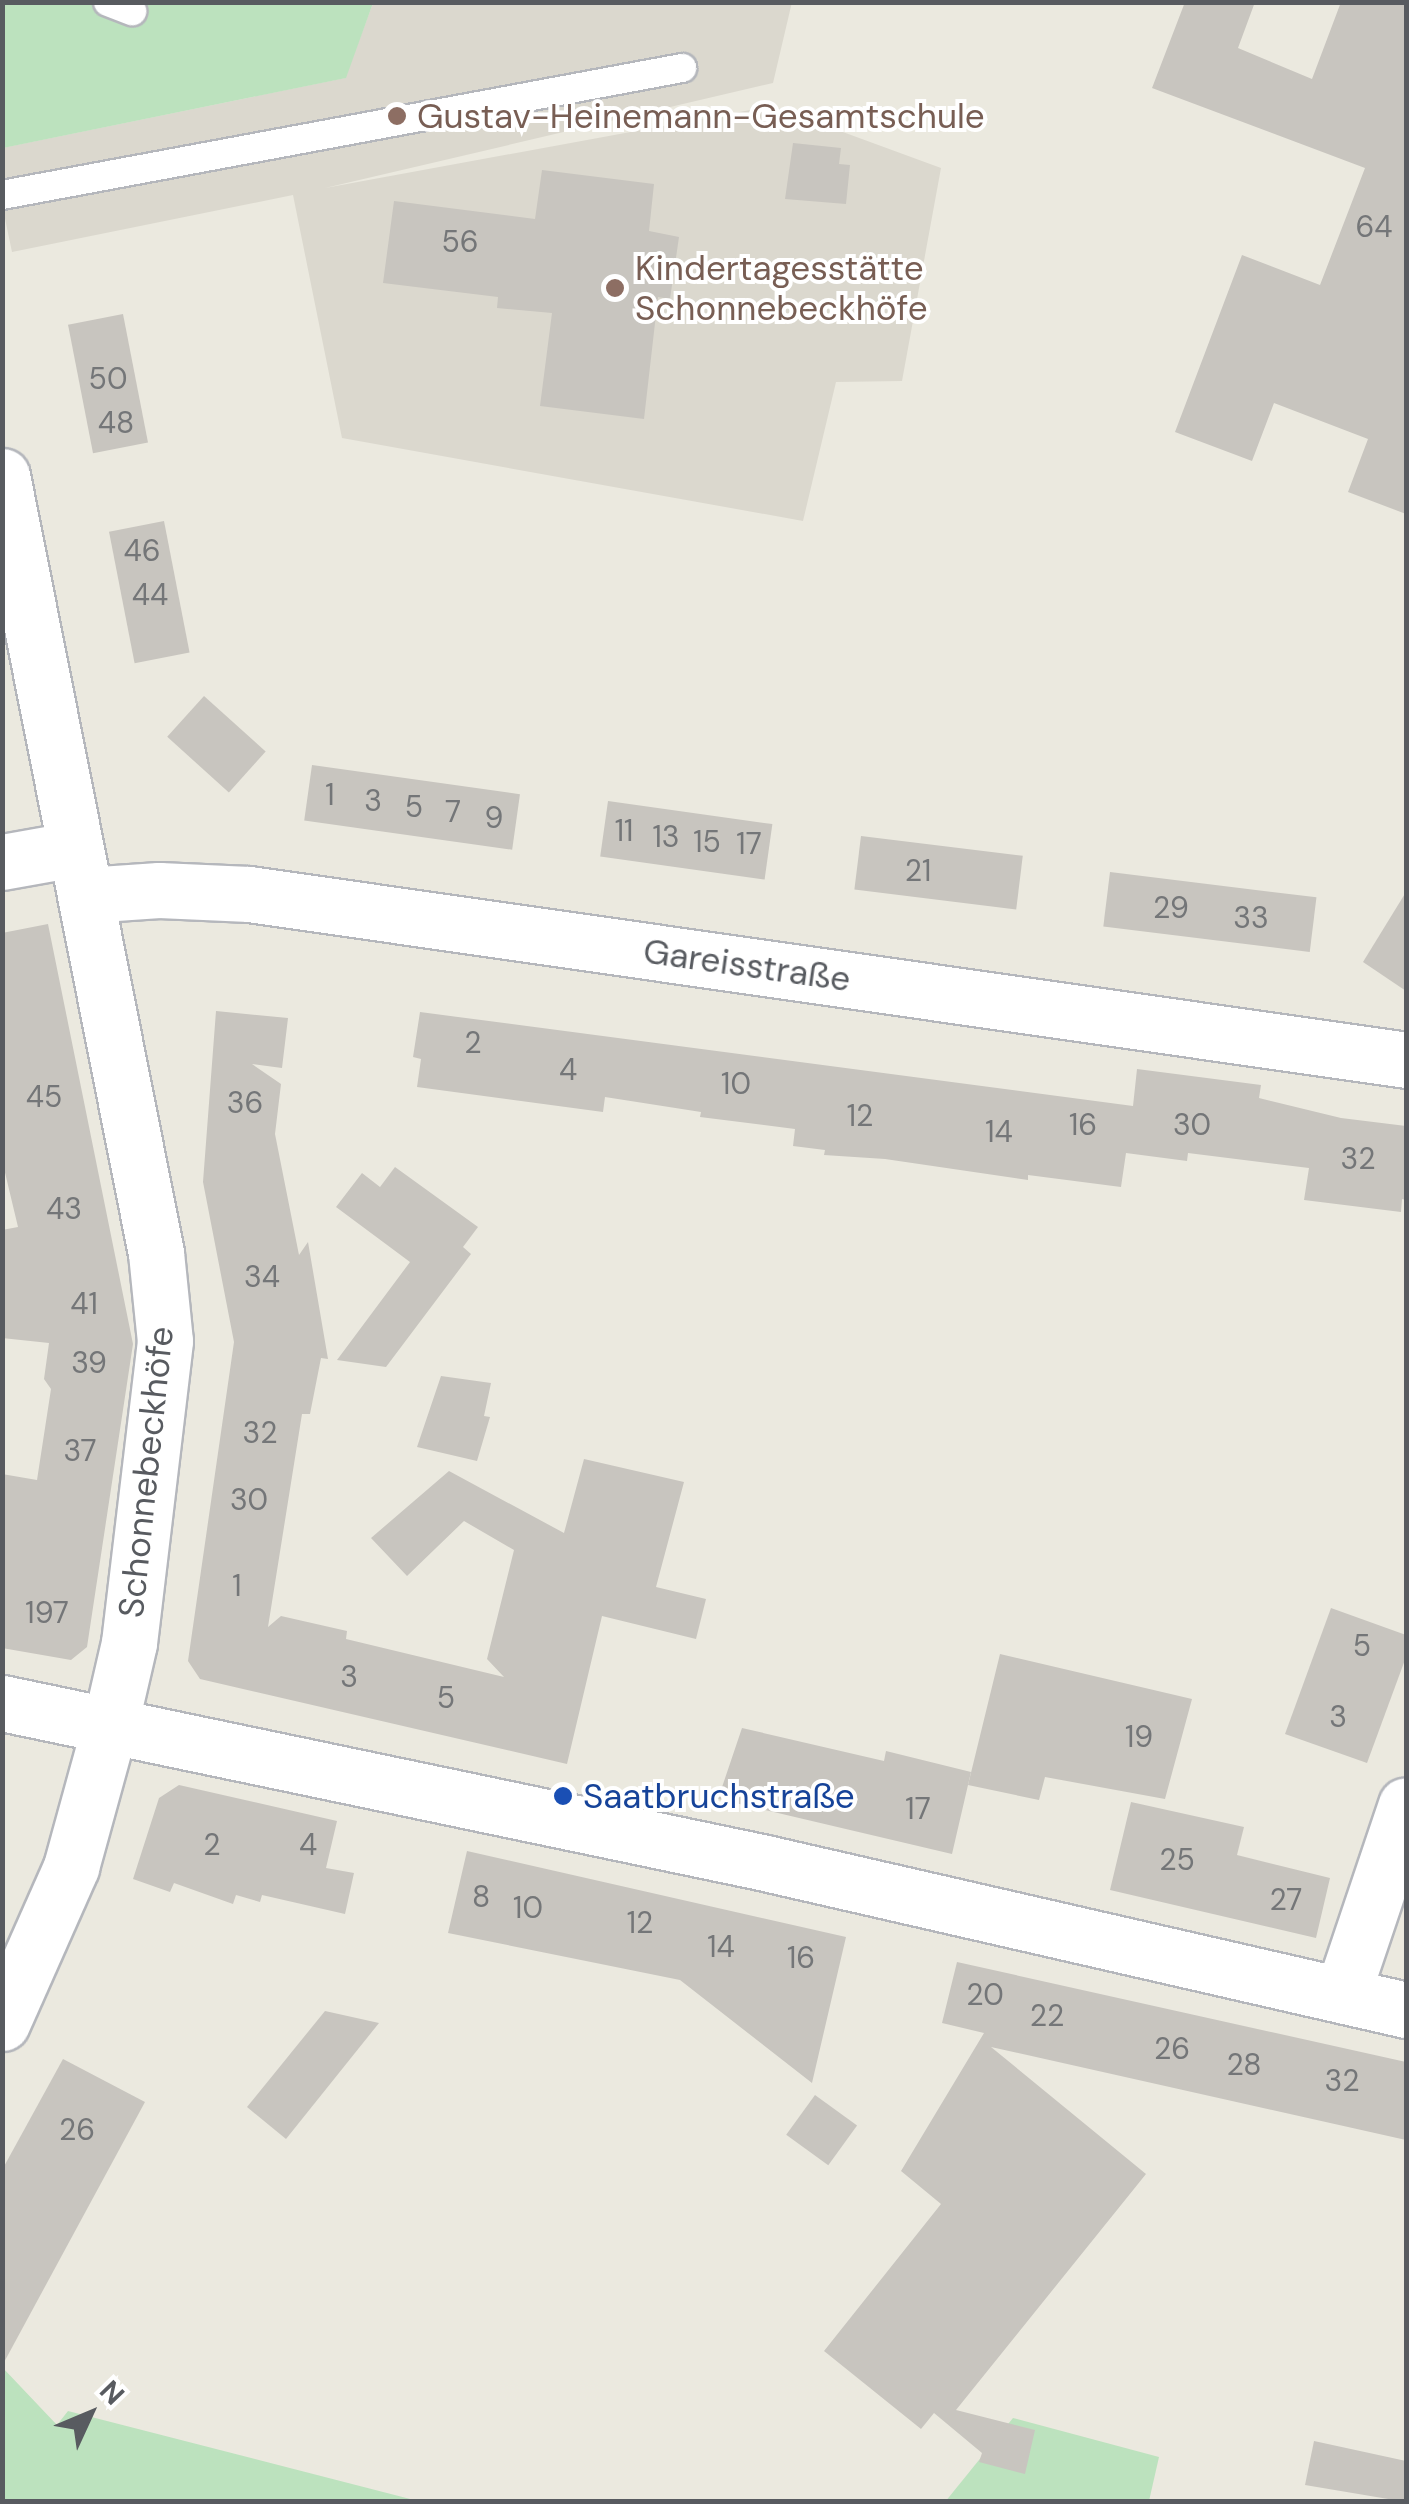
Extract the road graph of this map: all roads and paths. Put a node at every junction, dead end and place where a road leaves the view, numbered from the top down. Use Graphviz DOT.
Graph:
graph roads {
  1 [pos="682,68"];
  2 [pos="2,194"];
  3 [pos="2,476"];
  4 [pos="2,862"];
  5 [pos="81,872"];
  6 [pos="1406,1060"];
  7 [pos="2,1704"];
  8 [pos="110,1725"];
  9 [pos="1406,1805"];
  10 [pos="1342,1995"];
  11 [pos="1406,2010"];
  12 [pos="2,2023"];
  1 -- 2 [label="lane"];
  3 -- 5 [label="street, Schonnebeckhöfe"];
  4 -- 5 [label="street"];
  5 -- 6 [label="street, Gareisstraße"];
  5 -- 8 [label="street, Schonnebeckhöfe"];
  7 -- 8 [label="street"];
  8 -- 10 [label="street"];
  8 -- 12 [label="street, Schonnebeckhöfe"];
  9 -- 10 [label="street"];
  10 -- 11 [label="street"];
}
